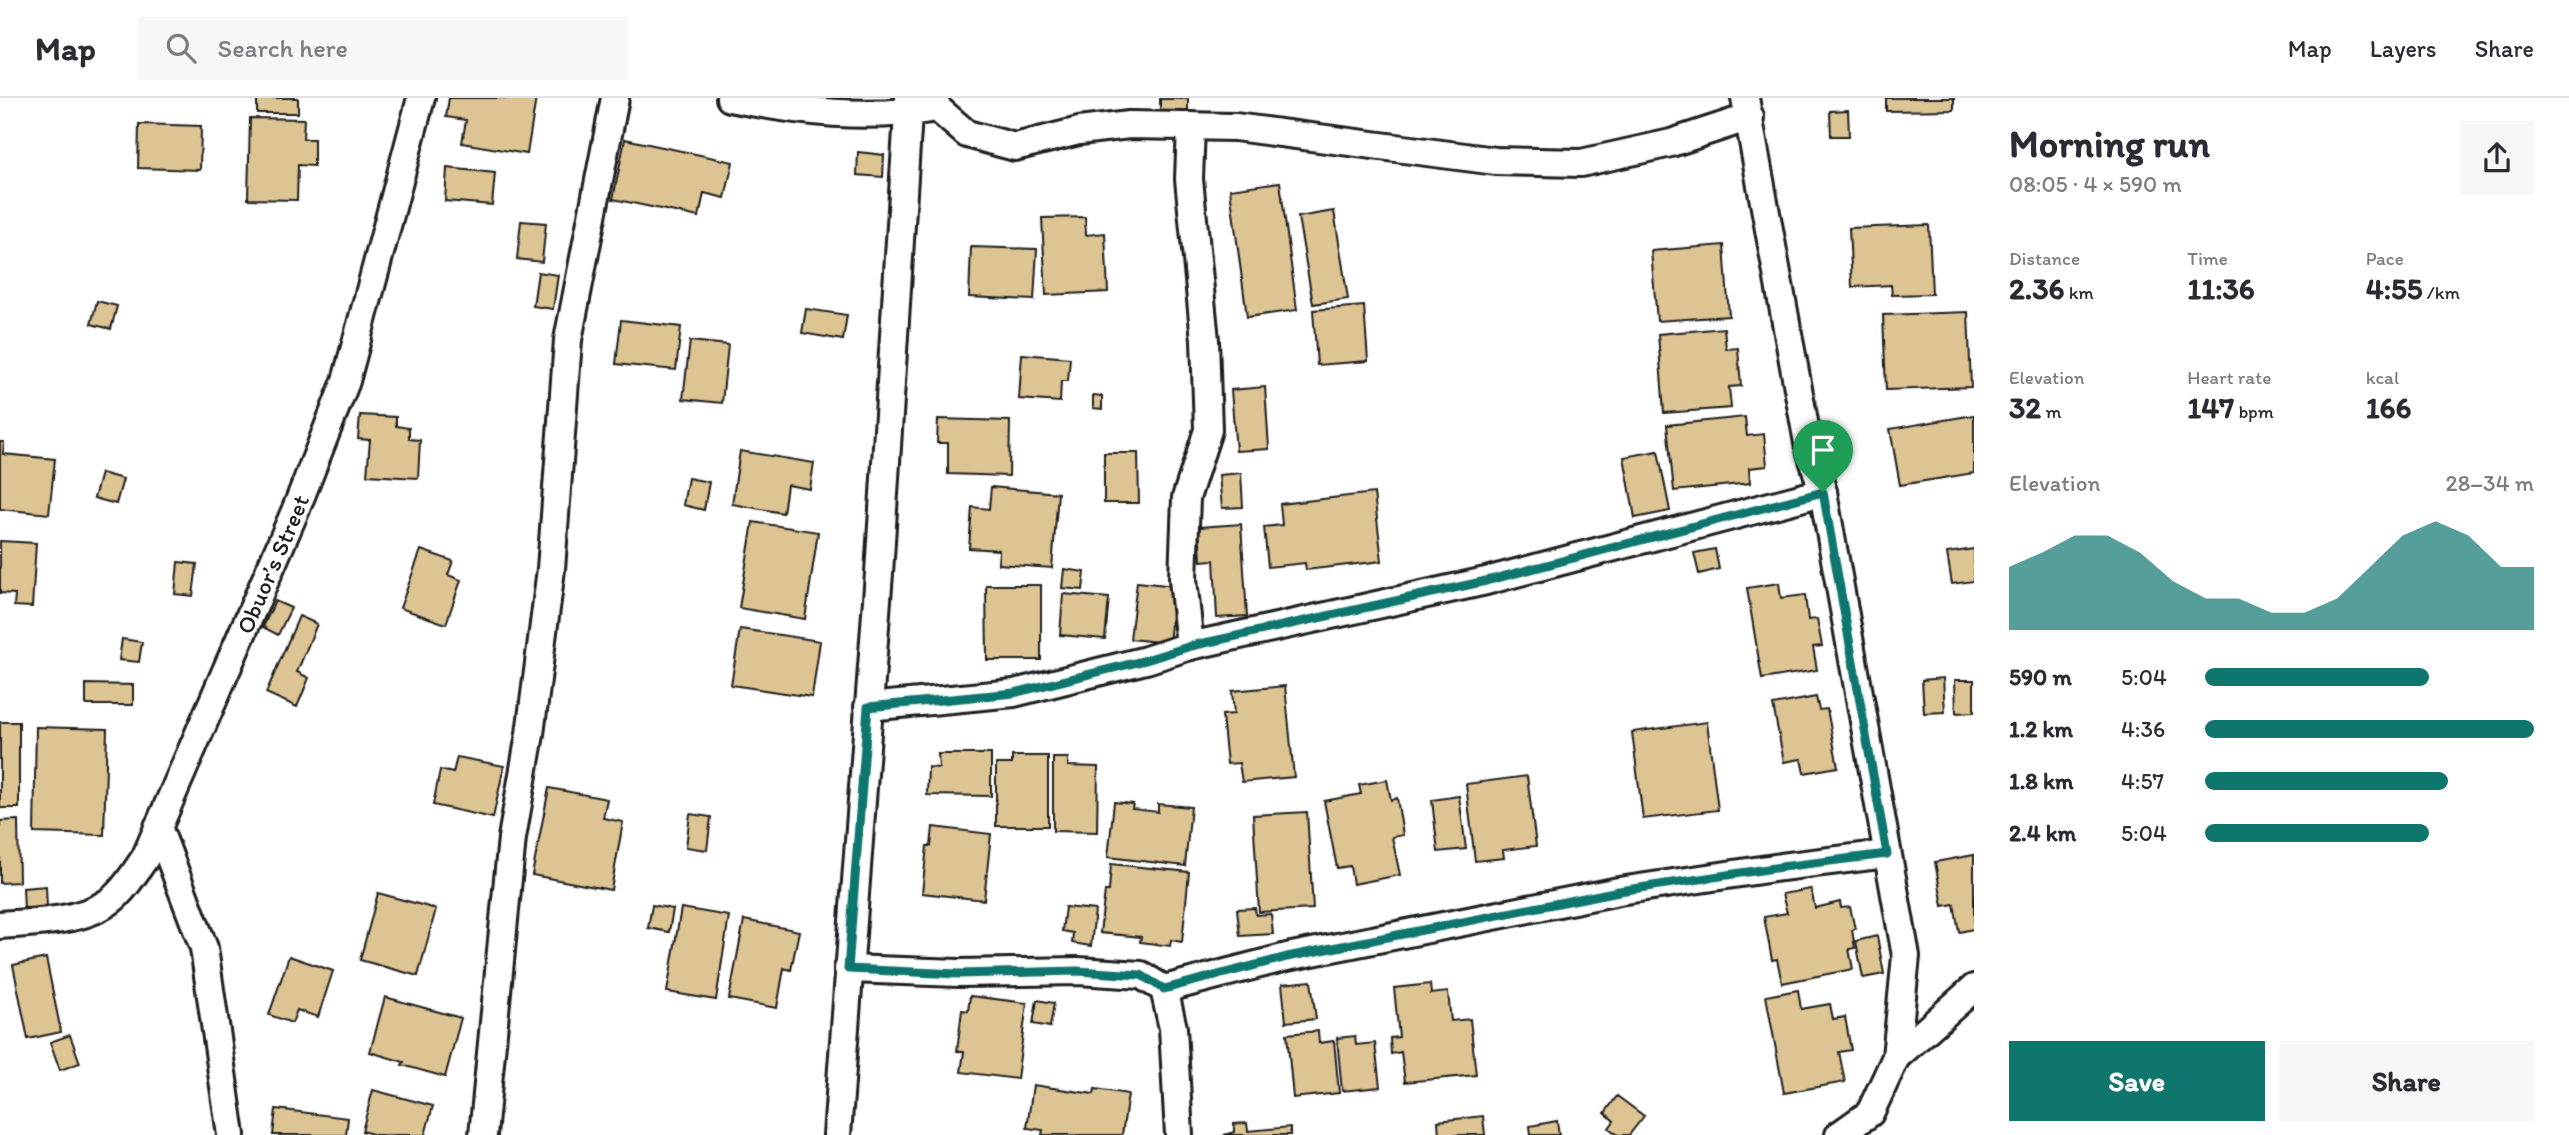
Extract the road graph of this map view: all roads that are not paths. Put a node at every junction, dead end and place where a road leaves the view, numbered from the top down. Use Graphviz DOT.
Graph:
graph roads {
  1 [pos="421,98"];
  2 [pos="615,98"];
  3 [pos="730,98"];
  4 [pos="908,106"];
  5 [pos="1747,107"];
  6 [pos="1191,126"];
  7 [pos="1823,492"];
  8 [pos="1191,646"];
  9 [pos="868,707"];
  10 [pos="158,827"];
  11 [pos="1887,854"];
  12 [pos="0,925"];
  13 [pos="848,969"];
  14 [pos="1974,988"];
  15 [pos="1164,989"];
  16 [pos="1896,1057"];
  17 [pos="231,1135"];
  18 [pos="483,1135"];
  19 [pos="837,1135"];
  20 [pos="1179,1135"];
  21 [pos="1839,1135"];
  1 -- 10 [label="street, Obuor’s Street"];
  2 -- 18 [label="street"];
  3 -- 4 [label="street"];
  4 -- 6 [label="street"];
  4 -- 9 [label="street"];
  5 -- 6 [label="street"];
  5 -- 7 [label="street"];
  6 -- 8 [label="street"];
  7 -- 8 [label="street"];
  7 -- 11 [label="street"];
  8 -- 9 [label="street"];
  9 -- 13 [label="street"];
  10 -- 12 [label="street, Obuor’s Street"];
  10 -- 17 [label="street"];
  11 -- 15 [label="street"];
  11 -- 16 [label="street"];
  13 -- 15 [label="street"];
  13 -- 19 [label="street"];
  14 -- 16 [label="street"];
  15 -- 20 [label="street"];
  16 -- 21 [label="street"];
}
